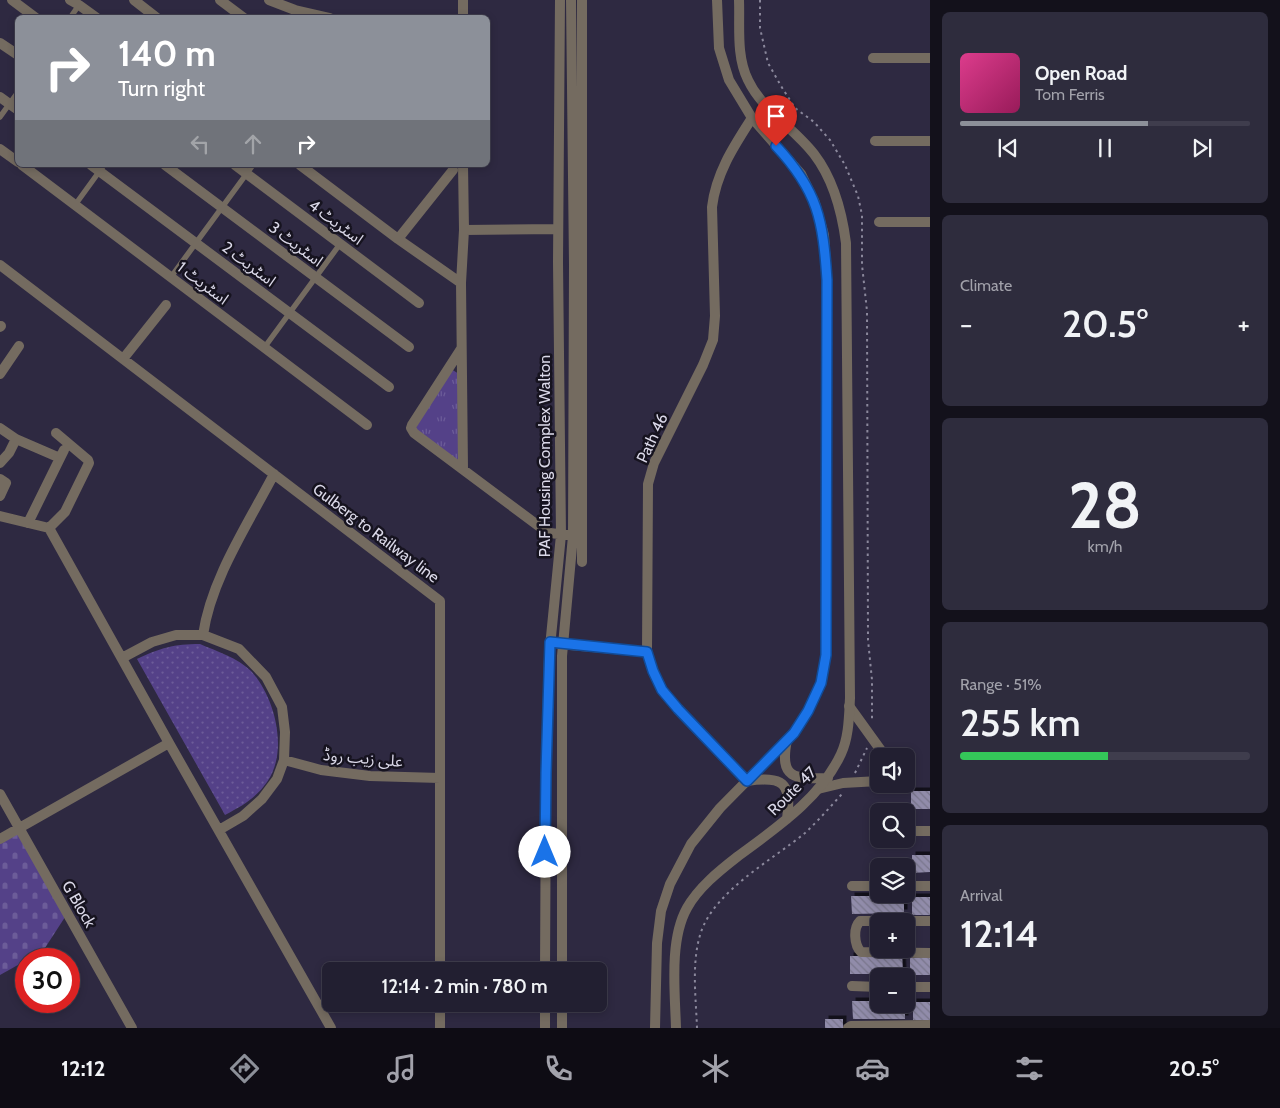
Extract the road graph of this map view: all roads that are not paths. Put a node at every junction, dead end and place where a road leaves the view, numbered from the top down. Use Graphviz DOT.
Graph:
graph roads {
  1 [pos="12,0"];
  2 [pos="134,0"];
  3 [pos="220,0"];
  4 [pos="268,0"];
  5 [pos="463,0"];
  6 [pos="560,0"];
  7 [pos="571,0"];
  8 [pos="582,0"];
  9 [pos="717,0"];
  10 [pos="740,0"];
  11 [pos="74,2"];
  12 [pos="32,15"];
  13 [pos="71,15"];
  14 [pos="93,15"];
  15 [pos="153,15"];
  16 [pos="240,15"];
  17 [pos="317,15"];
  18 [pos="463,15"];
  19 [pos="0,43"];
  20 [pos="15,53"];
  21 [pos="873,58"];
  22 [pos="930,58"];
  23 [pos="0,97"];
  24 [pos="13,107"];
  25 [pos="0,117"];
  26 [pos="752,118"];
  27 [pos="876,141"];
  28 [pos="930,141"];
  29 [pos="0,149"];
  30 [pos="15,160"];
  31 [pos="25,167"];
  32 [pos="98,167"];
  33 [pos="168,167"];
  34 [pos="237,167"];
  35 [pos="251,167"];
  36 [pos="303,167"];
  37 [pos="456,168"];
  38 [pos="246,174"];
  39 [pos="75,205"];
  40 [pos="222,208"];
  41 [pos="879,222"];
  42 [pos="930,222"];
  43 [pos="558,229"];
  44 [pos="464,230"];
  45 [pos="398,239"];
  46 [pos="196,243"];
  47 [pos="340,244"];
  48 [pos="0,265"];
  49 [pos="171,278"];
  50 [pos="316,278"];
  51 [pos="461,283"];
  52 [pos="419,303"];
  53 [pos="166,305"];
  54 [pos="290,313"];
  55 [pos="19,346"];
  56 [pos="408,347"];
  57 [pos="264,348"];
  58 [pos="461,348"];
  59 [pos="123,359"];
  60 [pos="0,374"];
  61 [pos="389,387"];
  62 [pos="367,425"];
  63 [pos="0,428"];
  64 [pos="56,433"];
  65 [pos="16,438"];
  66 [pos="0,463"];
  67 [pos="463,469"];
  68 [pos="274,474"];
  69 [pos="0,479"];
  70 [pos="0,496"];
  71 [pos="0,516"];
  72 [pos="28,523"];
  73 [pos="48,528"];
  74 [pos="561,535"];
  75 [pos="578,536"];
  76 [pos="582,562"];
  77 [pos="203,635"];
  78 [pos="550,642"];
  79 [pos="563,644"];
  80 [pos="647,652"];
  81 [pos="122,658"];
  82 [pos="849,706"];
  83 [pos="787,740"];
  84 [pos="169,743"];
  85 [pos="879,748"];
  86 [pos="284,760"];
  87 [pos="440,778"];
  88 [pos="828,778"];
  89 [pos="747,781"];
  90 [pos="870,782"];
  91 [pos="818,789"];
  92 [pos="0,794"];
  93 [pos="787,820"];
  94 [pos="18,828"];
  95 [pos="219,830"];
  96 [pos="930,831"];
  97 [pos="915,832"];
  98 [pos="0,839"];
  99 [pos="852,886"];
  100 [pos="870,886"];
  101 [pos="915,886"];
  102 [pos="930,886"];
  103 [pos="930,921"];
  104 [pos="930,953"];
  105 [pos="440,962"];
  106 [pos="545,962"];
  107 [pos="562,962"];
  108 [pos="852,986"];
  109 [pos="870,987"];
  110 [pos="915,987"];
  111 [pos="930,987"];
  112 [pos="440,1012"];
  113 [pos="545,1012"];
  114 [pos="562,1012"];
  115 [pos="930,1025"];
  116 [pos="132,1028"];
  117 [pos="331,1028"];
  118 [pos="440,1028"];
  119 [pos="544,1028"];
  120 [pos="562,1028"];
  121 [pos="655,1028"];
  122 [pos="676,1028"];
  123 [pos="848,1028"];
  1 -- 12 [label="street"];
  2 -- 15 [label="street"];
  3 -- 16 [label="street"];
  4 -- 17 [label="street"];
  5 -- 18 [label="street"];
  6 -- 43 [label="street, PAF Housing Complex Walton"];
  7 -- 75 [label="street, PAF Housing Complex Walton"];
  8 -- 75 [label="street"];
  9 -- 26 [label="street"];
  10 -- 82 [label="street, Route 47"];
  11 -- 13 [label="lane"];
  11 -- 14 [label="street"];
  19 -- 20 [label="street"];
  21 -- 22 [label="street"];
  23 -- 24 [label="street"];
  24 -- 25 [label="lane"];
  26 -- 80 [label="street, Path 46"];
  26 -- 83 [label="street"];
  27 -- 28 [label="street"];
  29 -- 30 [label="street"];
  31 -- 39 [label="street, اسٹریٹ 1"];
  32 -- 39 [label="lane"];
  32 -- 46 [label="street, اسٹریٹ 2"];
  33 -- 40 [label="street, اسٹریٹ 3"];
  34 -- 38 [label="street, اسٹریٹ 4"];
  35 -- 38 [label="lane"];
  36 -- 45 [label="street"];
  37 -- 44 [label="street"];
  37 -- 45 [label="street"];
  38 -- 40 [label="lane"];
  38 -- 47 [label="street, اسٹریٹ 4"];
  39 -- 49 [label="street, اسٹریٹ 1"];
  40 -- 46 [label="lane"];
  40 -- 50 [label="street, اسٹریٹ 3"];
  41 -- 42 [label="street"];
  43 -- 44 [label="street"];
  43 -- 74 [label="street, PAF Housing Complex Walton"];
  44 -- 51 [label="street"];
  45 -- 51 [label="street"];
  46 -- 49 [label="lane"];
  46 -- 54 [label="street, اسٹریٹ 2"];
  47 -- 50 [label="lane"];
  47 -- 52 [label="street, اسٹریٹ 4"];
  48 -- 59 [label="street, Gulberg to Railway line"];
  49 -- 57 [label="street, اسٹریٹ 1"];
  50 -- 54 [label="lane"];
  50 -- 56 [label="street, اسٹریٹ 3"];
  51 -- 58 [label="street"];
  53 -- 59 [label="street"];
  54 -- 57 [label="lane"];
  54 -- 61 [label="street, اسٹریٹ 2"];
  55 -- 60 [label="street"];
  57 -- 62 [label="street, اسٹریٹ 1"];
  58 -- 67 [label="street"];
  58 -- 67 [label="street"];
  59 -- 68 [label="street, Gulberg to Railway line"];
  63 -- 65 [label="street"];
  64 -- 73 [label="street"];
  65 -- 66 [label="street"];
  65 -- 72 [label="street"];
  67 -- 74 [label="street"];
  68 -- 77 [label="street"];
  68 -- 87 [label="street, Gulberg to Railway line"];
  69 -- 70 [label="street"];
  71 -- 72 [label="street"];
  72 -- 73 [label="street"];
  73 -- 81 [label="street"];
  74 -- 75 [label="street"];
  74 -- 78 [label="street, PAF Housing Complex Walton"];
  75 -- 76 [label="street"];
  75 -- 79 [label="street, PAF Housing Complex Walton"];
  77 -- 81 [label="street"];
  77 -- 86 [label="street"];
  78 -- 79 [label="street"];
  78 -- 106 [label="street, PAF Housing Complex Walton"];
  79 -- 80 [label="street"];
  79 -- 107 [label="street, PAF Housing Complex Walton"];
  80 -- 89 [label="street, Path 46"];
  81 -- 84 [label="street"];
  82 -- 85 [label="street"];
  82 -- 88 [label="street, Route 47"];
  83 -- 88 [label="street"];
  83 -- 89 [label="street"];
  84 -- 94 [label="street"];
  84 -- 95 [label="street"];
  86 -- 87 [label="street, علی زیب روڈ"];
  86 -- 95 [label="street"];
  87 -- 105 [label="street, Gulberg to Railway line"];
  88 -- 91 [label="street, Route 47"];
  89 -- 93 [label="street"];
  89 -- 121 [label="street"];
  90 -- 91 [label="street"];
  91 -- 93 [label="street, Route 47"];
  92 -- 94 [label="street, G Block"];
  93 -- 122 [label="street, Route 47"];
  94 -- 98 [label="street"];
  94 -- 116 [label="street, G Block"];
  95 -- 117 [label="street"];
  96 -- 97 [label="street"];
  99 -- 100 [label="street"];
  101 -- 102 [label="street"];
  103 -- 104 [label="street"];
  108 -- 109 [label="street"];
  110 -- 111 [label="street"];
  112 -- 118 [label="street"];
  113 -- 119 [label="street"];
  114 -- 120 [label="street"];
  115 -- 123 [label="street"];
}
